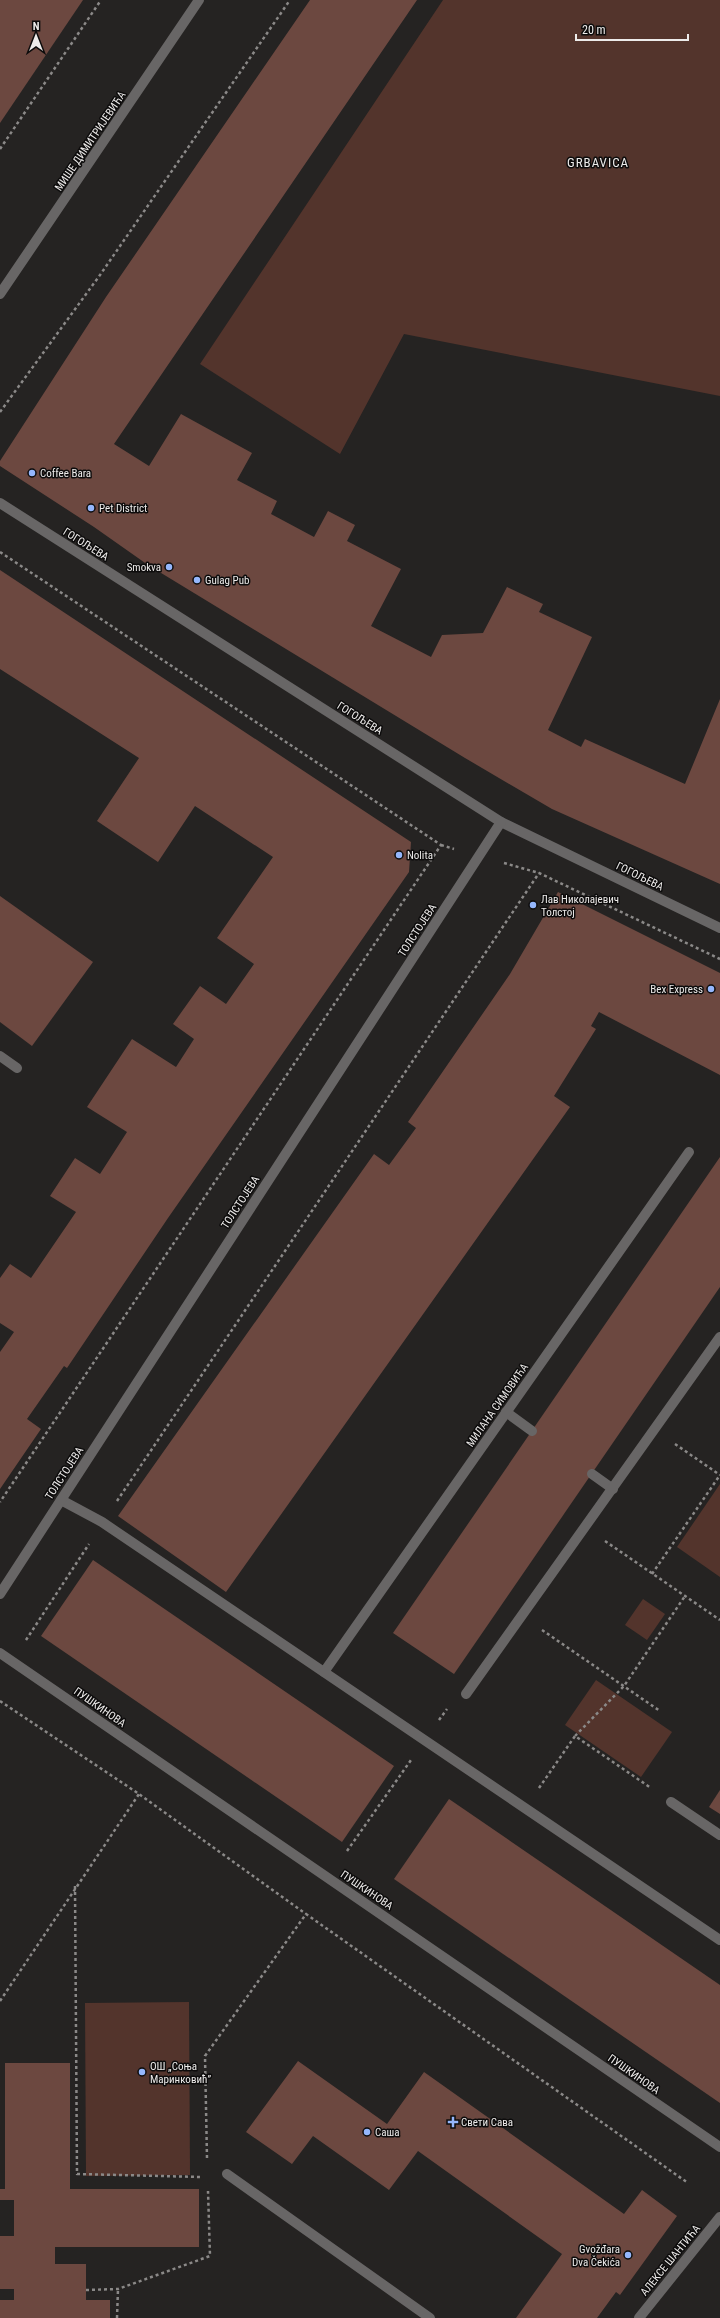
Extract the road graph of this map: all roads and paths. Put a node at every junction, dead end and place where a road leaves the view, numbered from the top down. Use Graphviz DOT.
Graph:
graph roads {
  1 [pos="101,0"];
  2 [pos="198,0"];
  3 [pos="290,0"];
  4 [pos="0,149"];
  5 [pos="0,294"];
  6 [pos="0,412"];
  7 [pos="0,503"];
  8 [pos="0,552"];
  9 [pos="501,822"];
  10 [pos="442,846"];
  11 [pos="480,856"];
  12 [pos="539,873"];
  13 [pos="720,928"];
  14 [pos="720,959"];
  15 [pos="0,1056"];
  16 [pos="17,1068"];
  17 [pos="689,1152"];
  18 [pos="720,1337"];
  19 [pos="506,1412"];
  20 [pos="655,1430"];
  21 [pos="532,1431"];
  22 [pos="592,1474"];
  23 [pos="720,1475"];
  24 [pos="613,1489"];
  25 [pos="61,1500"];
  26 [pos="0,1502"];
  27 [pos="102,1522"];
  28 [pos="585,1528"];
  29 [pos="652,1574"];
  30 [pos="0,1594"];
  31 [pos="685,1596"];
  32 [pos="522,1616"];
  33 [pos="720,1620"];
  34 [pos="0,1653"];
  35 [pos="11,1661"];
  36 [pos="324,1672"];
  37 [pos="624,1686"];
  38 [pos="466,1694"];
  39 [pos="0,1701"];
  40 [pos="660,1711"];
  41 [pos="575,1736"];
  42 [pos="655,1791"];
  43 [pos="140,1794"];
  44 [pos="671,1802"];
  45 [pos="525,1808"];
  46 [pos="720,1835"];
  47 [pos="75,1886"];
  48 [pos="306,1914"];
  49 [pos="720,1940"];
  50 [pos="0,2001"];
  51 [pos="720,2147"];
  52 [pos="208,2162"];
  53 [pos="227,2174"];
  54 [pos="208,2177"];
  55 [pos="688,2183"];
  56 [pos="208,2185"];
  57 [pos="720,2217"];
  58 [pos="118,2289"];
  59 [pos="86,2290"];
  60 [pos="117,2318"];
  61 [pos="430,2318"];
  62 [pos="640,2318"];
  1 -- 4 [label="path"];
  2 -- 5 [label="street, МИШЕ ДИМИТРИЈЕВИЋА"];
  3 -- 6 [label="path"];
  7 -- 9 [label="street, ГОГОЉЕВА"];
  8 -- 10 [label="path"];
  9 -- 11 [label="street, ТОЛСТОЈЕВА"];
  9 -- 13 [label="street, ГОГОЉЕВА"];
  10 -- 11 [label="path"];
  10 -- 26 [label="path"];
  11 -- 12 [label="path"];
  11 -- 25 [label="street, ТОЛСТОЈЕВА"];
  12 -- 14 [label="path"];
  12 -- 27 [label="path"];
  15 -- 16 [label="street"];
  17 -- 19 [label="street, МИЛАНА СИМОВИЋА"];
  18 -- 20 [label="street"];
  19 -- 21 [label="street"];
  19 -- 36 [label="street, МИЛАНА СИМОВИЋА"];
  20 -- 23 [label="path"];
  20 -- 24 [label="street"];
  22 -- 24 [label="street"];
  23 -- 29 [label="path"];
  24 -- 28 [label="street"];
  25 -- 27 [label="street"];
  25 -- 30 [label="street, ТОЛСТОЈЕВА"];
  27 -- 35 [label="path"];
  27 -- 36 [label="street"];
  28 -- 29 [label="path"];
  28 -- 32 [label="street"];
  29 -- 31 [label="path"];
  31 -- 33 [label="path"];
  31 -- 37 [label="path"];
  32 -- 37 [label="path"];
  32 -- 38 [label="street"];
  34 -- 35 [label="street, ПУШКИНОВА"];
  35 -- 51 [label="street, ПУШКИНОВА"];
  36 -- 45 [label="street"];
  37 -- 40 [label="path"];
  37 -- 41 [label="path"];
  39 -- 43 [label="path"];
  41 -- 42 [label="path"];
  41 -- 45 [label="path"];
  43 -- 47 [label="path"];
  43 -- 48 [label="path"];
  44 -- 46 [label="street"];
  45 -- 49 [label="street"];
  47 -- 50 [label="path"];
  47 -- 54 [label="path"];
  48 -- 52 [label="path"];
  48 -- 55 [label="path"];
  53 -- 61 [label="street"];
  56 -- 58 [label="path"];
  57 -- 62 [label="street, АЛЕКСЕ ШАНТИЋА"];
  58 -- 59 [label="path"];
  58 -- 60 [label="path"];
}
